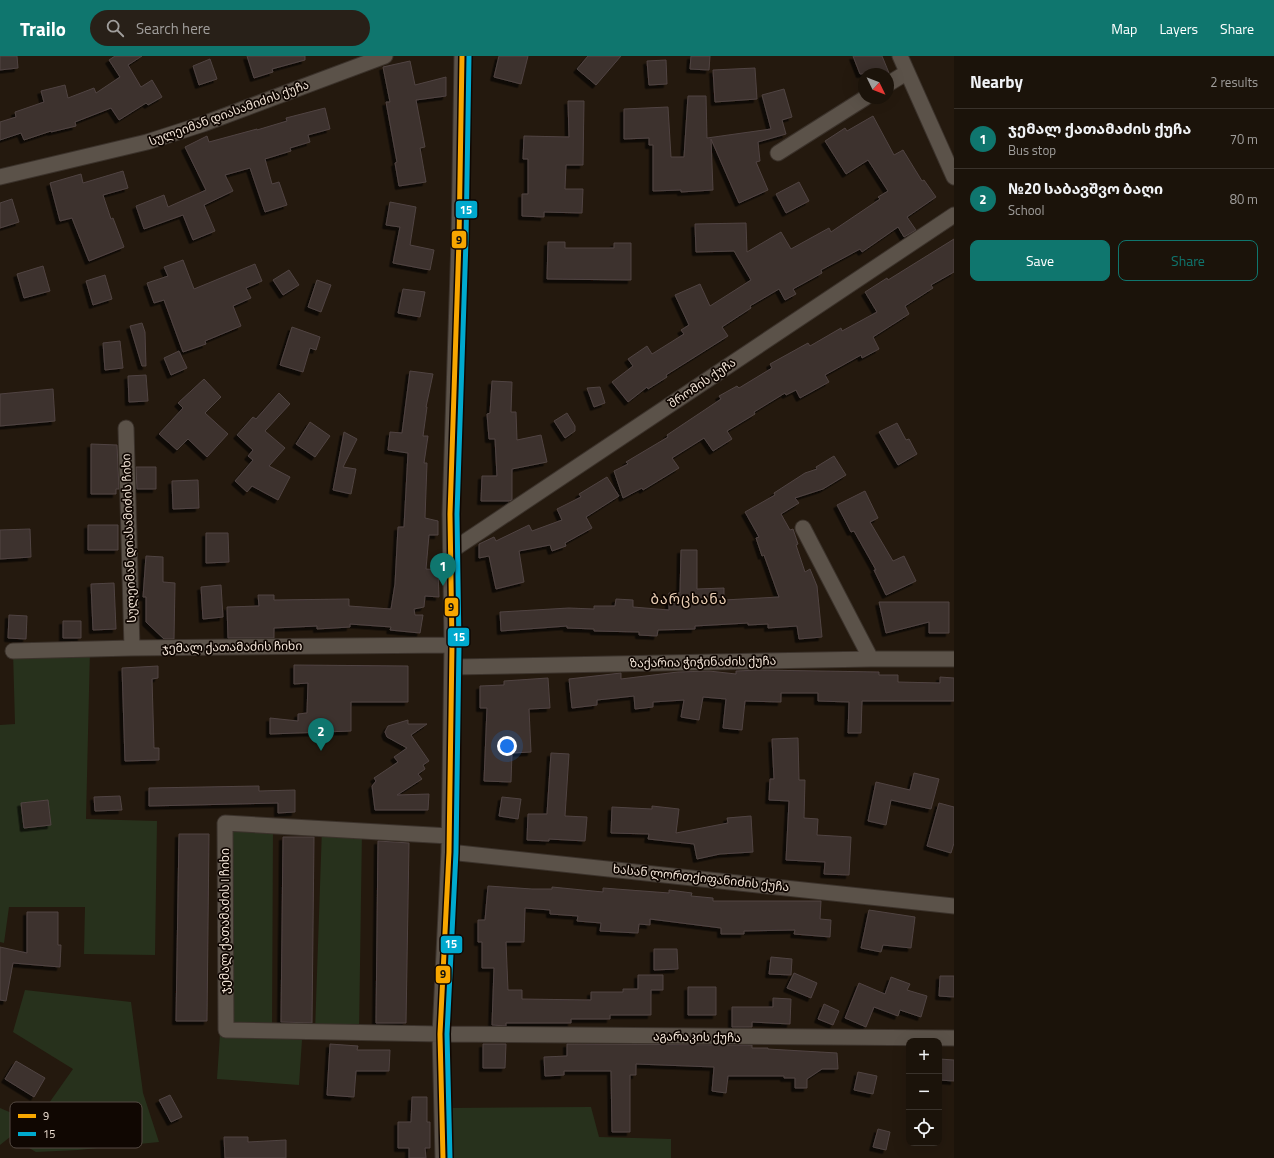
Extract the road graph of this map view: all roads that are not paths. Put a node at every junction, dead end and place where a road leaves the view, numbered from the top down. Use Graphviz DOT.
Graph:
graph roads {
  1 [pos="385,56"];
  2 [pos="462,56"];
  3 [pos="900,56"];
  4 [pos="906,73"];
  5 [pos="894,80"];
  6 [pos="858,102"];
  7 [pos="778,152"];
  8 [pos="0,177"];
  9 [pos="954,177"];
  10 [pos="954,215"];
  11 [pos="126,428"];
  12 [pos="803,528"];
  13 [pos="451,551"];
  14 [pos="452,645"];
  15 [pos="132,648"];
  16 [pos="13,652"];
  17 [pos="871,659"];
  18 [pos="954,659"];
  19 [pos="452,667"];
  20 [pos="449,836"];
  21 [pos="449,852"];
  22 [pos="954,906"];
  23 [pos="440,1034"];
  24 [pos="954,1038"];
  25 [pos="443,1158"];
  1 -- 8 [label="street, სულეიმან დიასამიძის ქუჩა"];
  2 -- 13 [label="street"];
  3 -- 4 [label="street"];
  4 -- 5 [label="street"];
  4 -- 9 [label="street"];
  6 -- 7 [label="street"];
  10 -- 13 [label="street, შრომის ქუჩა"];
  11 -- 15 [label="street, სულეიმან დიასამიძის ჩიხი"];
  12 -- 17 [label="street"];
  13 -- 14 [label="street"];
  14 -- 15 [label="street, ჯემალ ქათამაძის ჩიხი"];
  14 -- 19 [label="street"];
  15 -- 16 [label="street, ჯემალ ქათამაძის ჩიხი"];
  17 -- 18 [label="street, ზაქარია ჭიჭინაძის ქუჩა"];
  17 -- 19 [label="street, ზაქარია ჭიჭინაძის ქუჩა"];
  19 -- 20 [label="street"];
  20 -- 21 [label="street"];
  20 -- 23 [label="street, ჯემალ ქათამაძის I ჩიხი"];
  21 -- 22 [label="street, ხასან ლორთქიფანიძის ქუჩა"];
  21 -- 23 [label="street"];
  23 -- 24 [label="street, აგარაკის ქუჩა"];
  23 -- 25 [label="street"];
}
